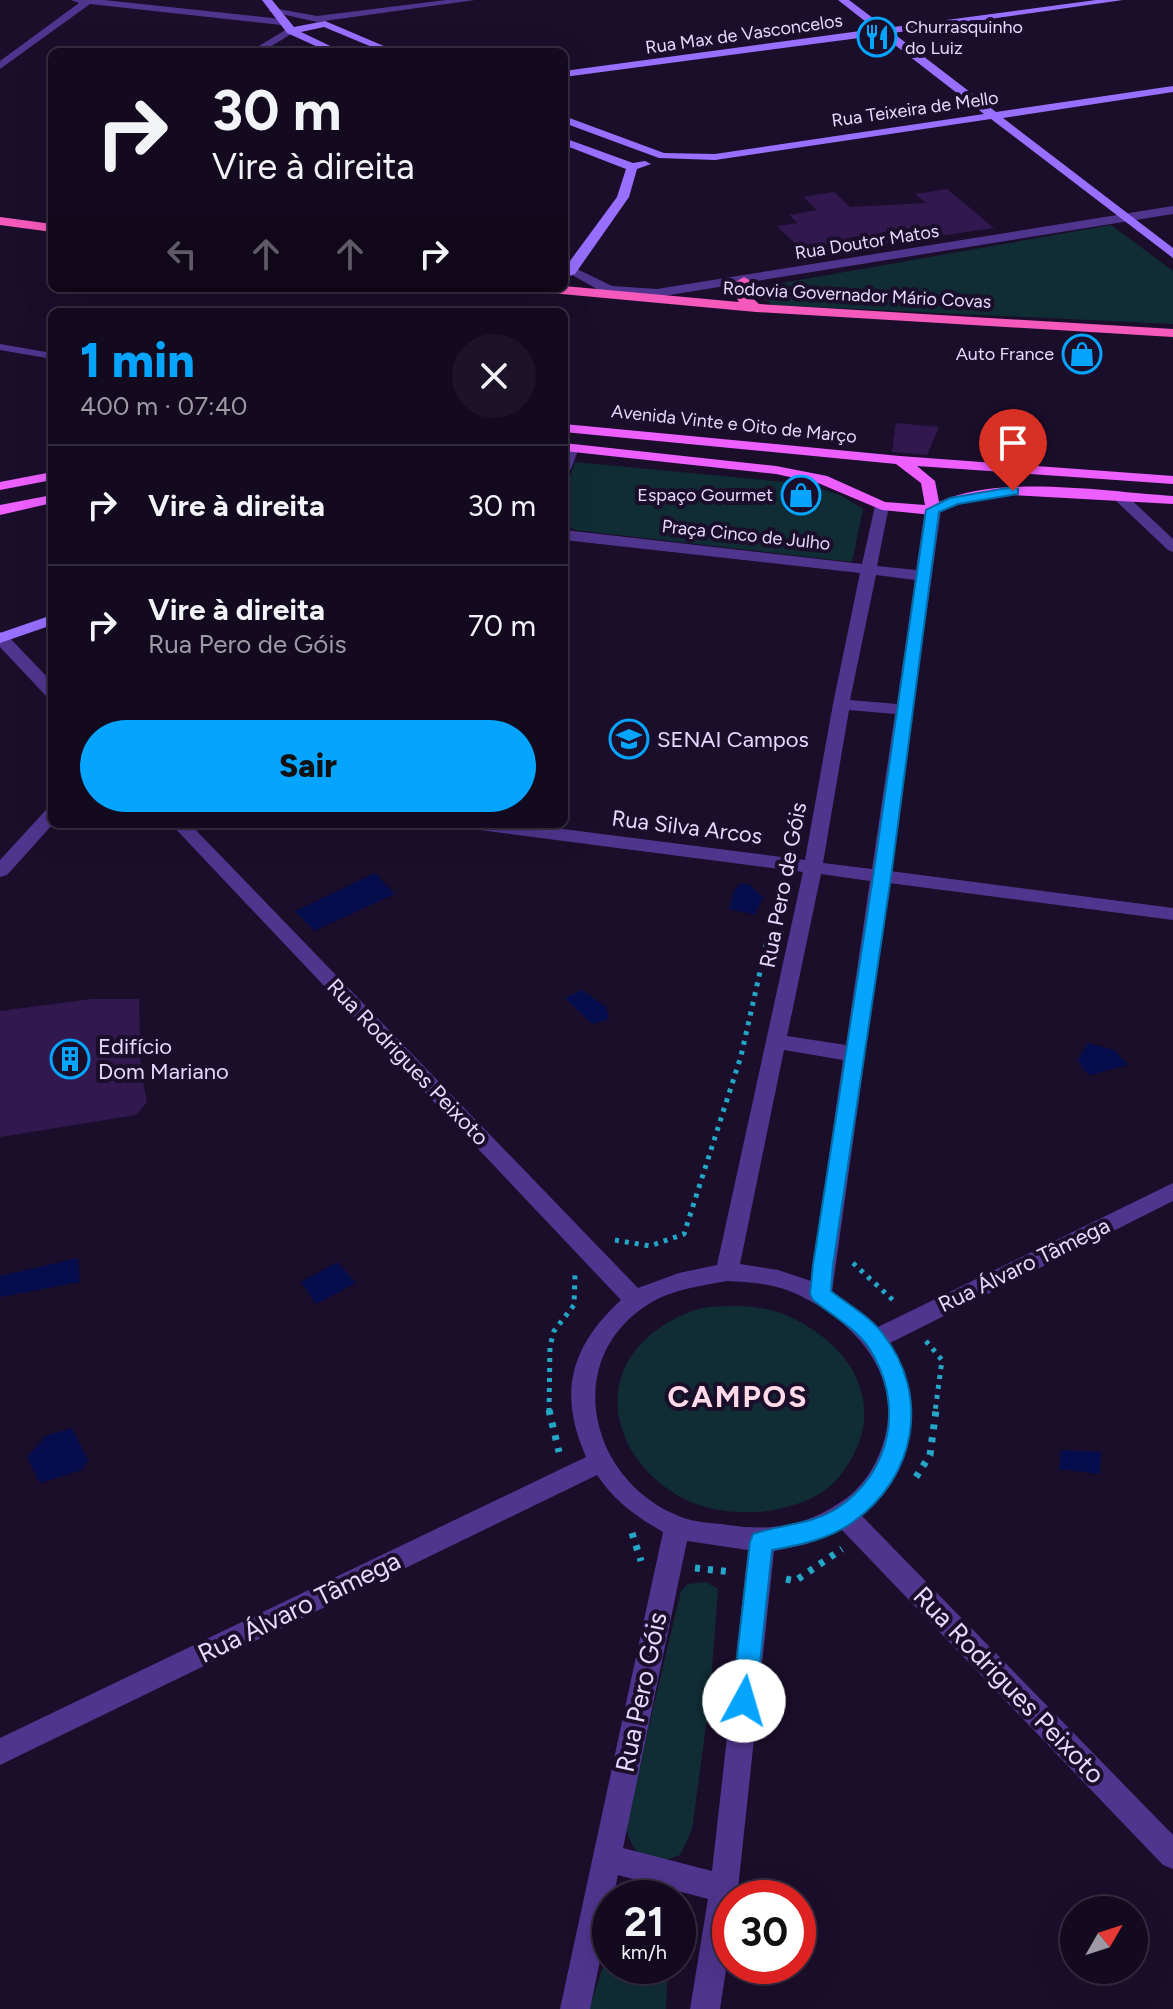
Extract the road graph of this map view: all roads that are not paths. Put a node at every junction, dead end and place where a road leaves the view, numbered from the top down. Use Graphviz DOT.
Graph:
graph roads {
  1 [pos="76,0"];
  2 [pos="267,0"];
  3 [pos="470,0"];
  4 [pos="843,0"];
  5 [pos="1118,0"];
  6 [pos="88,1"];
  7 [pos="273,11"];
  8 [pos="281,22"];
  9 [pos="321,22"];
  10 [pos="291,31"];
  11 [pos="884,32"];
  12 [pos="261,48"];
  13 [pos="329,48"];
  14 [pos="383,48"];
  15 [pos="0,66"];
  16 [pos="568,73"];
  17 [pos="1173,89"];
  18 [pos="995,116"];
  19 [pos="568,120"];
  20 [pos="568,143"];
  21 [pos="663,156"];
  22 [pos="632,167"];
  23 [pos="1173,210"];
  24 [pos="1126,218"];
  25 [pos="0,221"];
  26 [pos="48,226"];
  27 [pos="1173,254"];
  28 [pos="568,271"];
  29 [pos="568,272"];
  30 [pos="744,281"];
  31 [pos="568,291"];
  32 [pos="756,308"];
  33 [pos="1173,333"];
  34 [pos="0,347"];
  35 [pos="48,355"];
  36 [pos="568,428"];
  37 [pos="568,448"];
  38 [pos="900,460"];
  39 [pos="48,477"];
  40 [pos="1173,480"];
  41 [pos="0,486"];
  42 [pos="1118,495"];
  43 [pos="48,500"];
  44 [pos="1173,500"];
  45 [pos="882,506"];
  46 [pos="0,510"];
  47 [pos="933,510"];
  48 [pos="568,535"];
  49 [pos="1173,547"];
  50 [pos="870,569"];
  51 [pos="924,576"];
  52 [pos="48,621"];
  53 [pos="0,638"];
  54 [pos="48,688"];
  55 [pos="841,704"];
  56 [pos="903,710"];
  57 [pos="48,818"];
  58 [pos="184,828"];
  59 [pos="511,828"];
  60 [pos="813,867"];
  61 [pos="0,871"];
  62 [pos="882,877"];
  63 [pos="1173,914"];
  64 [pos="776,1041"];
  65 [pos="853,1054"];
  66 [pos="1173,1191"];
  67 [pos="727,1272"];
  68 [pos="820,1294"];
  69 [pos="635,1300"];
  70 [pos="875,1339"];
  71 [pos="587,1469"];
  72 [pos="845,1516"];
  73 [pos="677,1527"];
  74 [pos="762,1542"];
  75 [pos="0,1752"];
  76 [pos="1173,1855"];
  77 [pos="606,1858"];
  78 [pos="725,1880"];
  79 [pos="712,1886"];
  80 [pos="712,1965"];
  81 [pos="575,2009"];
  82 [pos="705,2009"];
  1 -- 6 [label="street"];
  2 -- 7 [label="main road"];
  3 -- 9 [label="street"];
  4 -- 11 [label="main road"];
  5 -- 11 [label="main road, Rua Max de Vasconcelos"];
  6 -- 8 [label="street"];
  6 -- 15 [label="street"];
  7 -- 8 [label="main road"];
  7 -- 9 [label="street"];
  8 -- 10 [label="main road"];
  9 -- 10 [label="main road"];
  9 -- 14 [label="main road"];
  10 -- 12 [label="street"];
  10 -- 13 [label="main road"];
  11 -- 16 [label="main road, Rua Max de Vasconcelos"];
  11 -- 18 [label="main road"];
  17 -- 18 [label="main road, Rua Teixeira de Mello"];
  18 -- 21 [label="main road, Rua Teixeira de Mello"];
  18 -- 24 [label="main road"];
  19 -- 21 [label="main road"];
  20 -- 22 [label="main road"];
  21 -- 22 [label="main road"];
  22 -- 28 [label="main road"];
  23 -- 24 [label="street, Rua Doutor Matos"];
  24 -- 27 [label="main road"];
  24 -- 30 [label="street, Rua Doutor Matos"];
  25 -- 26 [label="highway"];
  29 -- 30 [label="street, Rua Doutor Matos"];
  30 -- 32 [label="highway"];
  31 -- 32 [label="highway, Rodovia Governador Mário Covas"];
  32 -- 33 [label="highway, Rodovia Governador Mário Covas"];
  34 -- 35 [label="lane"];
  36 -- 38 [label="main road, Avenida Vinte e Oito de Março"];
  37 -- 45 [label="main road"];
  38 -- 40 [label="main road, Avenida Vinte e Oito de Março"];
  38 -- 47 [label="main road"];
  39 -- 41 [label="main road"];
  42 -- 44 [label="main road"];
  42 -- 47 [label="main road"];
  42 -- 49 [label="street"];
  43 -- 46 [label="main road"];
  45 -- 47 [label="main road"];
  45 -- 50 [label="street, Rua Pero de Góis"];
  47 -- 51 [label="street"];
  48 -- 50 [label="street, Praça Cinco de Julho"];
  50 -- 51 [label="street, Praça Cinco de Julho"];
  50 -- 55 [label="street, Rua Pero de Góis"];
  51 -- 56 [label="street"];
  52 -- 53 [label="main road"];
  53 -- 54 [label="street"];
  55 -- 56 [label="street"];
  55 -- 60 [label="street, Rua Pero de Góis"];
  56 -- 62 [label="street"];
  57 -- 61 [label="street"];
  58 -- 69 [label="street, Rua Rodrigues Peixoto"];
  59 -- 60 [label="street, Rua Silva Arcos"];
  60 -- 62 [label="street, Rua Silva Arcos"];
  60 -- 64 [label="street, Rua Pero de Góis"];
  62 -- 63 [label="street, Rua Silva Arcos"];
  62 -- 65 [label="street"];
  64 -- 65 [label="street"];
  64 -- 67 [label="street, Rua Pero de Góis"];
  65 -- 68 [label="street"];
  66 -- 70 [label="street, Rua Álvaro Tâmega"];
  67 -- 68 [label="street"];
  67 -- 69 [label="street"];
  68 -- 70 [label="street"];
  69 -- 71 [label="street"];
  70 -- 72 [label="street"];
  71 -- 73 [label="street"];
  71 -- 75 [label="street, Rua Álvaro Tâmega"];
  72 -- 74 [label="street"];
  72 -- 76 [label="street, Rua Rodrigues Peixoto"];
  73 -- 74 [label="street"];
  73 -- 77 [label="street, Rua Pero Góis"];
  74 -- 78 [label="street"];
  77 -- 79 [label="street"];
  77 -- 81 [label="street, Rua Pero Góis"];
  80 -- 82 [label="street"];
}
